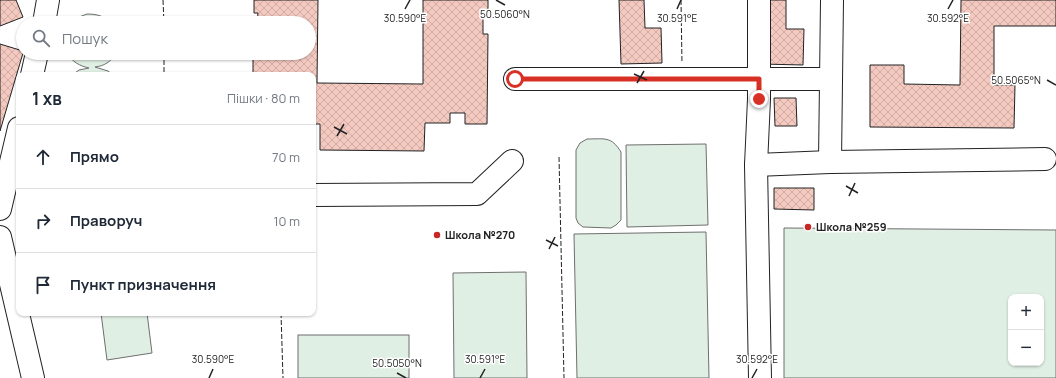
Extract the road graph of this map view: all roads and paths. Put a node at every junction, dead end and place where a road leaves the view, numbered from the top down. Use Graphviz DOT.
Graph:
graph roads {
  1 [pos="48,0"];
  2 [pos="760,0"];
  3 [pos="832,0"];
  4 [pos="45,16"];
  5 [pos="35,60"];
  6 [pos="33,72"];
  7 [pos="515,79"];
  8 [pos="759,79"];
  9 [pos="831,79"];
  10 [pos="16,141"];
  11 [pos="1045,159"];
  12 [pos="512,161"];
  13 [pos="830,162"];
  14 [pos="756,165"];
  15 [pos="316,195"];
  16 [pos="0,209"];
  17 [pos="0,237"];
  18 [pos="16,305"];
  19 [pos="18,316"];
  20 [pos="33,378"];
  21 [pos="760,378"];
  1 -- 4 [label="street"];
  2 -- 8 [label="street"];
  3 -- 9 [label="street"];
  5 -- 6 [label="street"];
  7 -- 8 [label="street"];
  8 -- 9 [label="street"];
  8 -- 14 [label="street"];
  9 -- 13 [label="street"];
  10 -- 16 [label="street"];
  11 -- 13 [label="street"];
  12 -- 15 [label="street"];
  13 -- 14 [label="street"];
  14 -- 21 [label="street"];
  17 -- 18 [label="street"];
  19 -- 20 [label="street"];
}
